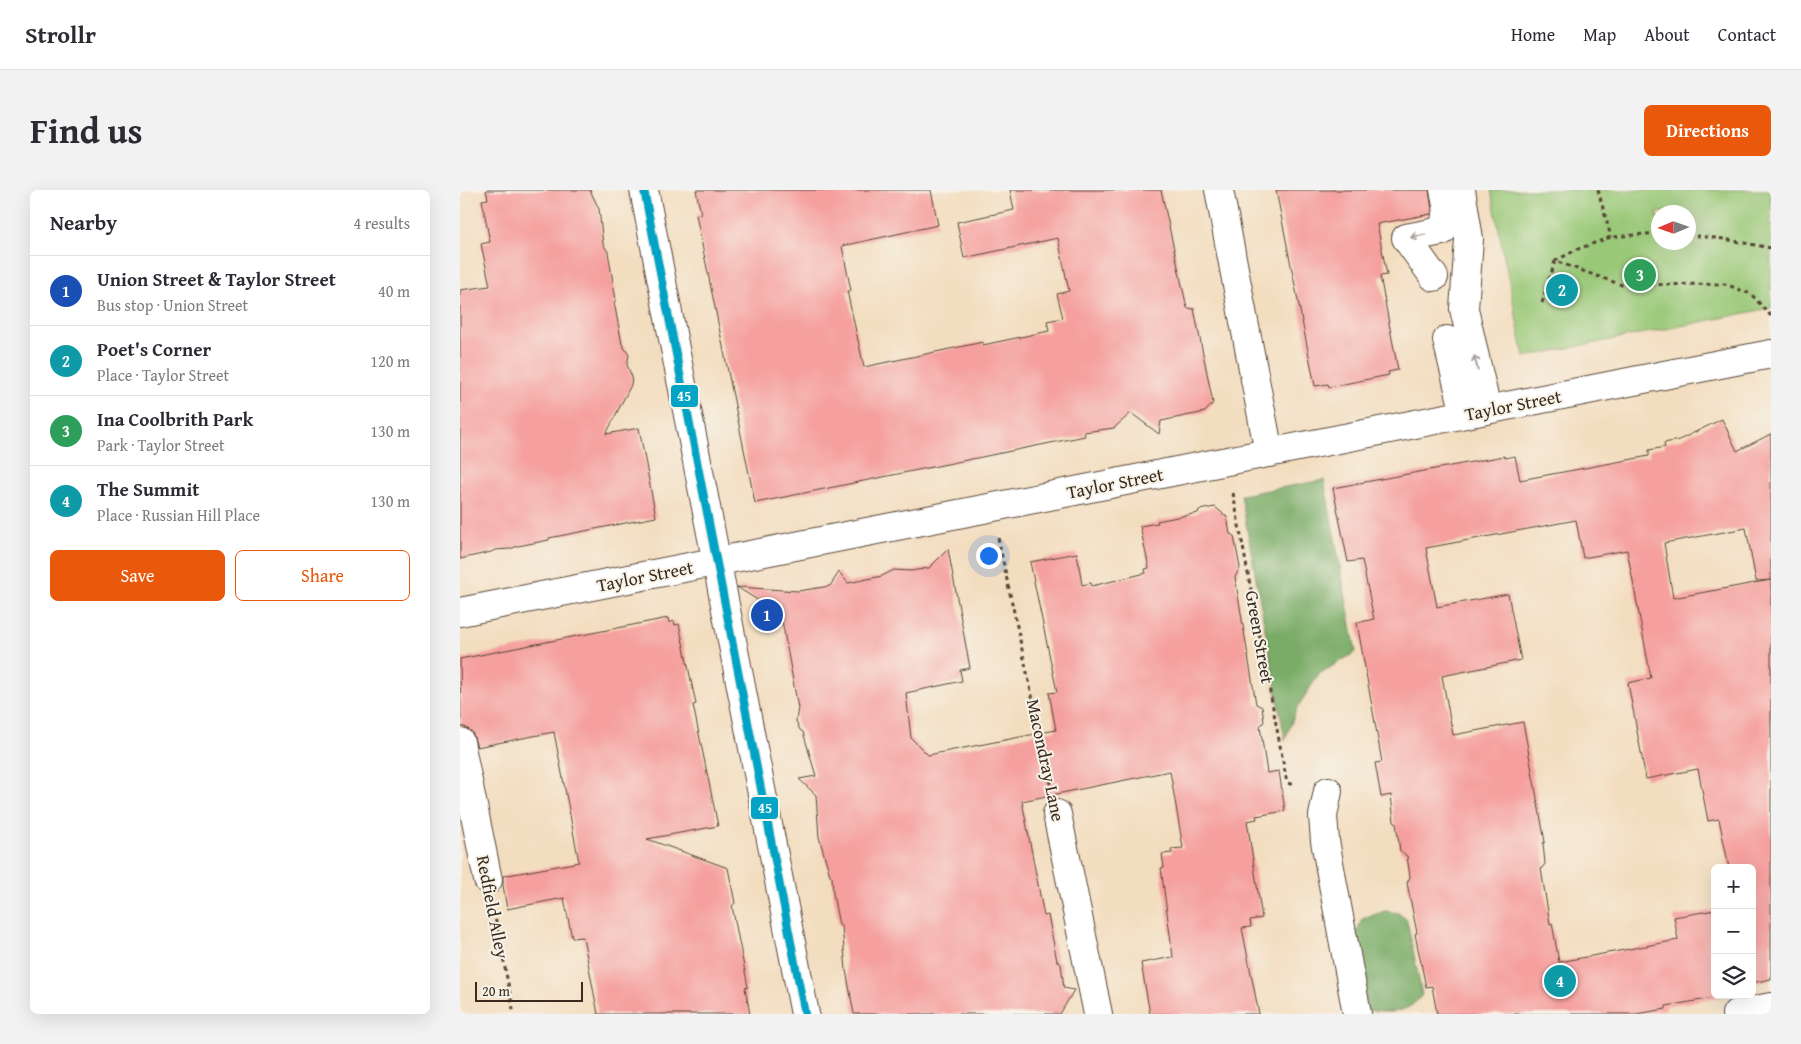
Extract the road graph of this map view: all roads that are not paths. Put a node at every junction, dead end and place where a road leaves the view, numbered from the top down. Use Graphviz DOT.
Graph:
graph roads {
  1 [pos="644,190"];
  2 [pos="1219,190"];
  3 [pos="1444,190"];
  4 [pos="1461,190"];
  5 [pos="1434,277"];
  6 [pos="1447,340"];
  7 [pos="1771,354"];
  8 [pos="1476,412"];
  9 [pos="1269,453"];
  10 [pos="717,562"];
  11 [pos="460,612"];
  12 [pos="460,742"];
  13 [pos="1328,792"];
  14 [pos="1058,814"];
  15 [pos="488,880"];
  16 [pos="1771,1007"];
  17 [pos="806,1014"];
  18 [pos="1098,1014"];
  19 [pos="1357,1014"];
  20 [pos="1736,1014"];
  1 -- 10 [label="street"];
  2 -- 9 [label="street"];
  3 -- 5 [label="street, one-way"];
  8 -- 4 [label="street, one-way"];
  6 -- 8 [label="street"];
  7 -- 8 [label="street, Taylor Street"];
  8 -- 9 [label="street, Taylor Street"];
  9 -- 10 [label="street, Taylor Street"];
  10 -- 11 [label="street, Taylor Street"];
  10 -- 17 [label="street"];
  12 -- 15 [label="street, Redfield Alley"];
  13 -- 19 [label="street"];
  14 -- 18 [label="street, Macondray Lane"];
  16 -- 20 [label="street"];
}
